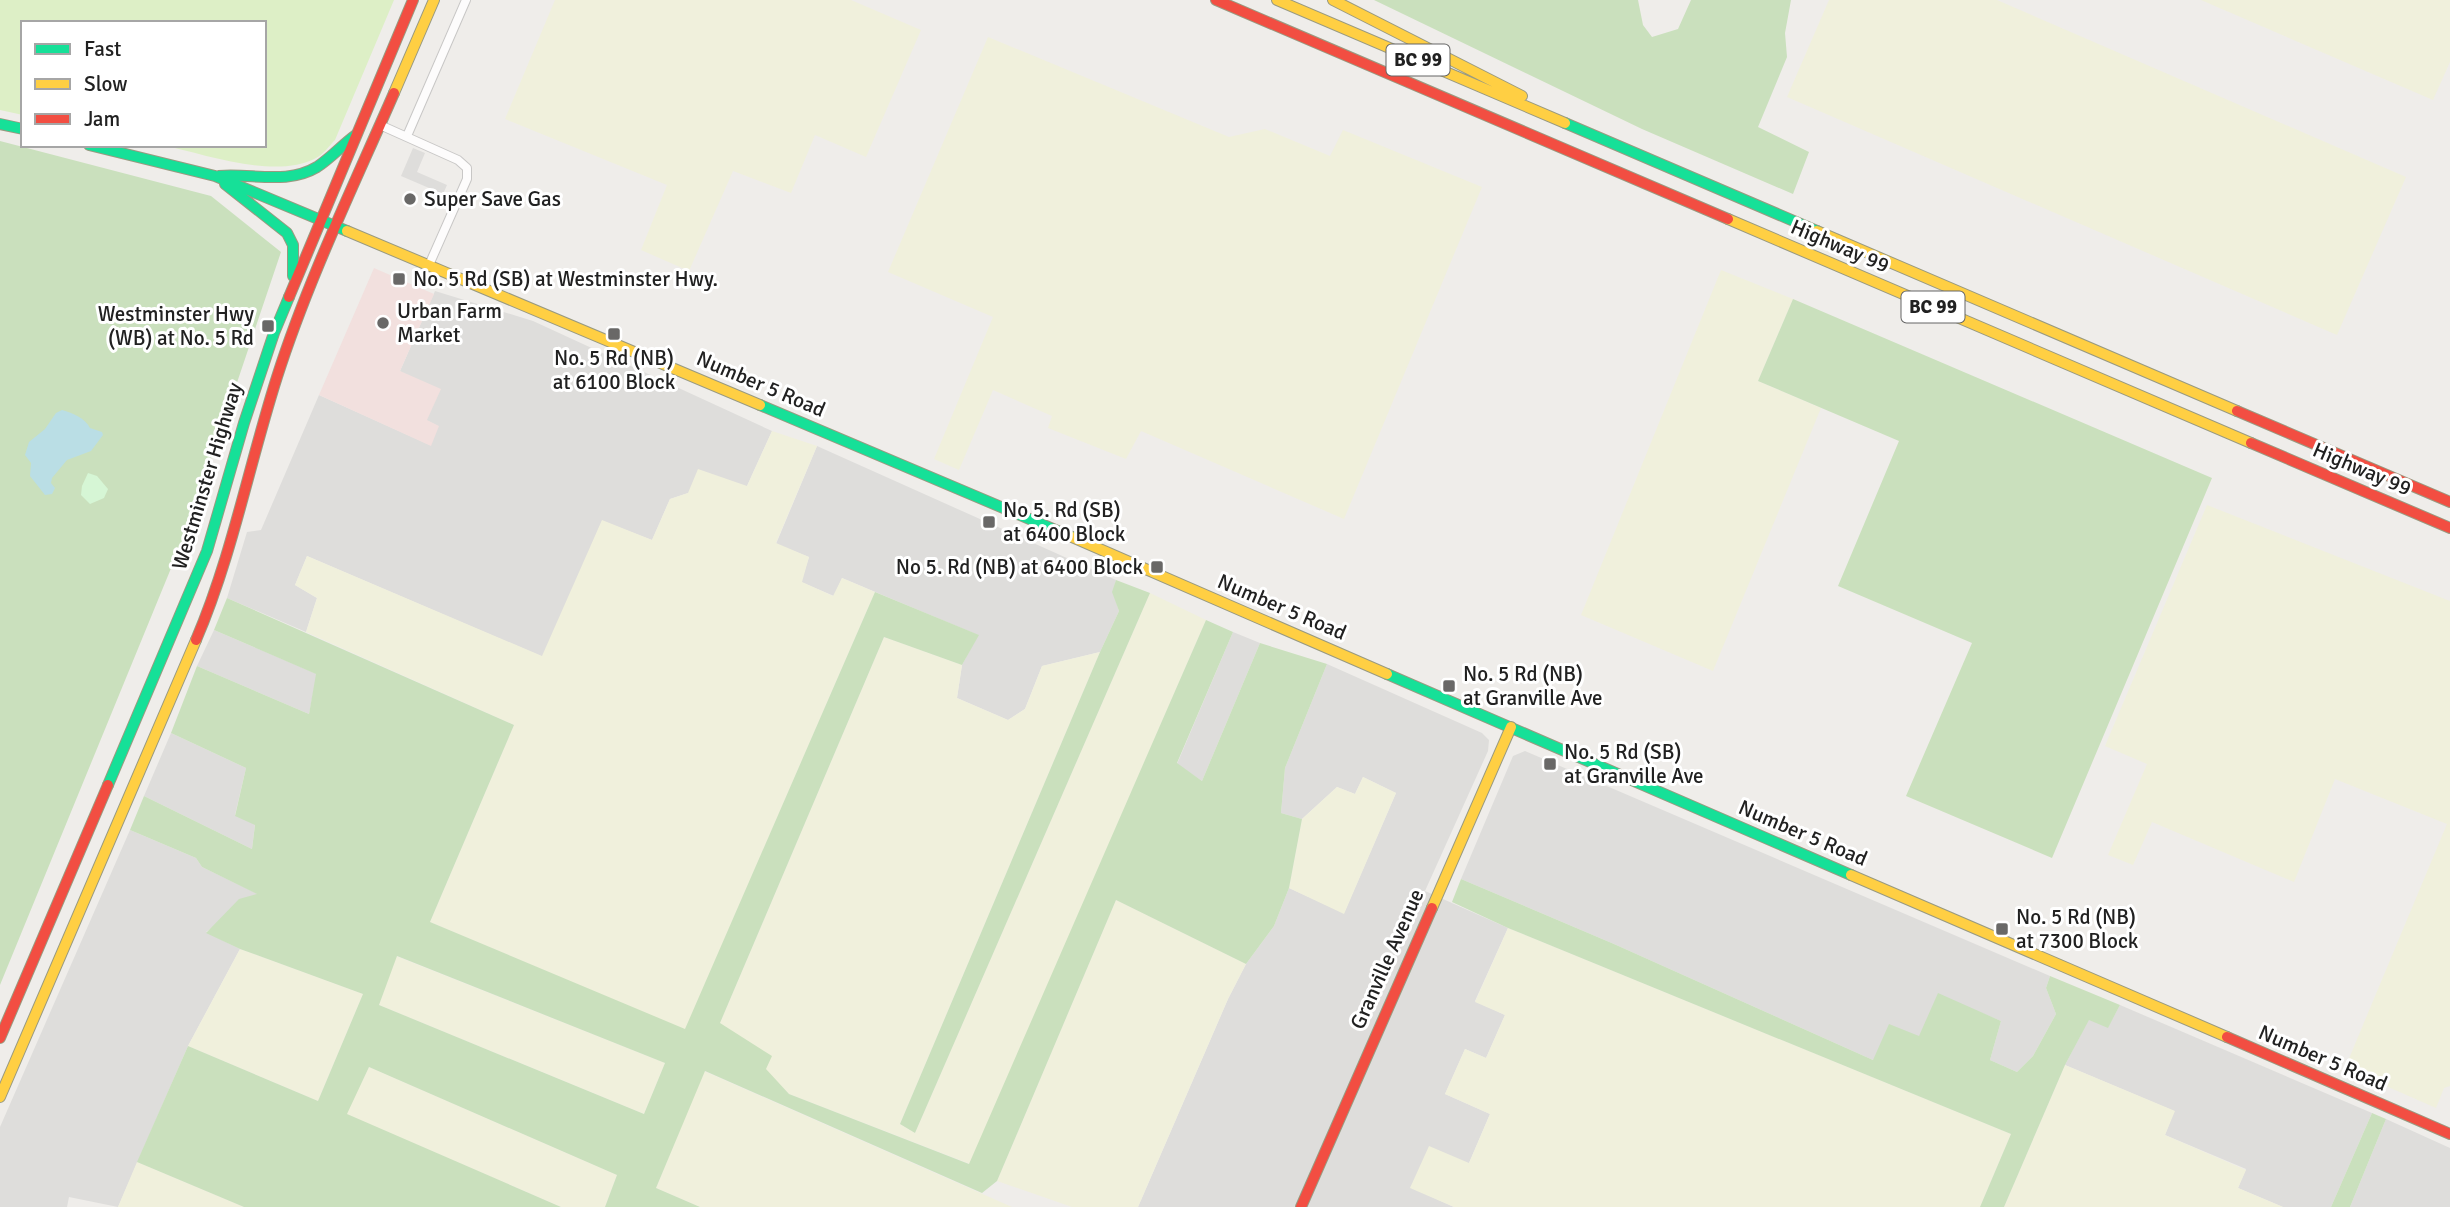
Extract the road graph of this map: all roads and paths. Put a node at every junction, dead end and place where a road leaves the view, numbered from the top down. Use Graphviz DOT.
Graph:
graph roads {
  1 [pos="413,0"];
  2 [pos="434,0"];
  3 [pos="466,0"];
  4 [pos="1216,0"];
  5 [pos="1277,0"];
  6 [pos="1333,0"];
  7 [pos="1559,119"];
  8 [pos="0,124"];
  9 [pos="380,125"];
  10 [pos="21,129"];
  11 [pos="356,135"];
  12 [pos="407,136"];
  13 [pos="97,147"];
  14 [pos="215,176"];
  15 [pos="321,219"];
  16 [pos="337,226"];
  17 [pos="429,265"];
  18 [pos="293,284"];
  19 [pos="2450,502"];
  20 [pos="2450,528"];
  21 [pos="1511,727"];
  22 [pos="0,1038"];
  23 [pos="0,1097"];
  24 [pos="2450,1134"];
  25 [pos="1301,1207"];
  1 -- 11 [label="main road, Westminster Highway"];
  2 -- 9 [label="main road, Westminster Highway"];
  3 -- 12 [label="street"];
  4 -- 20 [label="main road, Highway 99 / BC 99"];
  5 -- 7 [label="main road, Highway 99 / BC 99"];
  6 -- 7 [label="main road"];
  7 -- 19 [label="main road, Highway 99 / BC 99"];
  8 -- 10 [label="main road"];
  9 -- 12 [label="street"];
  9 -- 16 [label="main road, Westminster Highway"];
  11 -- 14 [label="main road"];
  11 -- 15 [label="main road, Westminster Highway"];
  12 -- 17 [label="street"];
  13 -- 14 [label="main road, Number 5 Road"];
  14 -- 15 [label="main road, Number 5 Road"];
  14 -- 18 [label="main road"];
  15 -- 16 [label="main road, Number 5 Road"];
  15 -- 18 [label="main road, Westminster Highway"];
  16 -- 17 [label="main road, Number 5 Road"];
  16 -- 23 [label="main road, Westminster Highway"];
  17 -- 21 [label="main road, Number 5 Road"];
  18 -- 22 [label="main road, Westminster Highway"];
  21 -- 24 [label="main road, Number 5 Road"];
  21 -- 25 [label="main road, Granville Avenue"];
}
